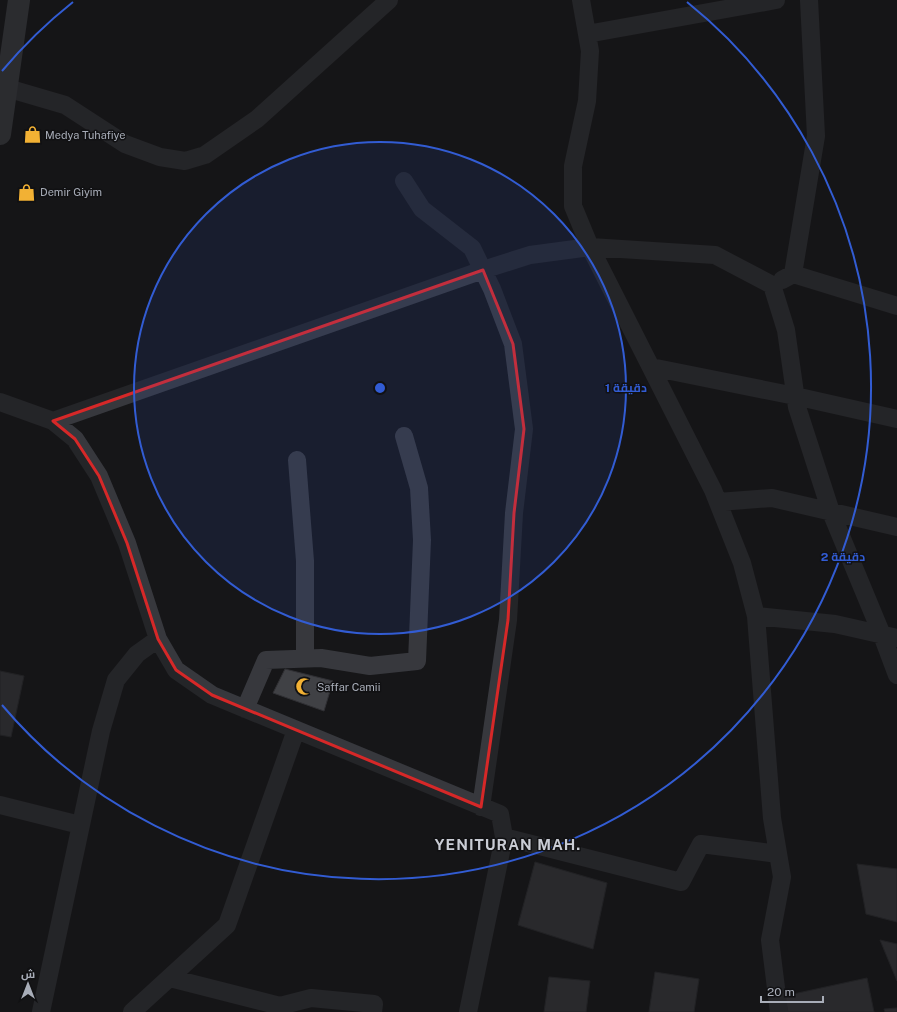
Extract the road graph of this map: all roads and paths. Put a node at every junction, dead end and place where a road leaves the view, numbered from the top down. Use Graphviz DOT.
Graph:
graph roads {
  1 [pos="19,0"];
  2 [pos="389,0"];
  3 [pos="581,0"];
  4 [pos="776,0"];
  5 [pos="809,0"];
  6 [pos="587,34"];
  7 [pos="3,87"];
  8 [pos="0,134"];
  9 [pos="404,181"];
  10 [pos="590,247"];
  11 [pos="483,270"];
  12 [pos="793,274"];
  13 [pos="772,285"];
  14 [pos="897,306"];
  15 [pos="651,367"];
  16 [pos="795,396"];
  17 [pos="0,402"];
  18 [pos="897,419"];
  19 [pos="53,421"];
  20 [pos="404,436"];
  21 [pos="297,460"];
  22 [pos="718,502"];
  23 [pos="831,512"];
  24 [pos="897,527"];
  25 [pos="756,616"];
  26 [pos="890,637"];
  27 [pos="158,639"];
  28 [pos="305,658"];
  29 [pos="897,676"];
  30 [pos="245,709"];
  31 [pos="296,730"];
  32 [pos="0,805"];
  33 [pos="481,807"];
  34 [pos="80,824"];
  35 [pos="504,837"];
  36 [pos="778,854"];
  37 [pos="170,978"];
  38 [pos="41,1012"];
  39 [pos="132,1012"];
  40 [pos="374,1012"];
  41 [pos="468,1012"];
  42 [pos="779,1012"];
  1 -- 7 [label="street"];
  2 -- 7 [label="street"];
  3 -- 6 [label="street"];
  4 -- 6 [label="street"];
  5 -- 12 [label="street"];
  6 -- 10 [label="street"];
  7 -- 8 [label="street"];
  9 -- 11 [label="street"];
  10 -- 11 [label="street"];
  10 -- 13 [label="street"];
  10 -- 15 [label="street"];
  11 -- 19 [label="street"];
  11 -- 33 [label="street"];
  12 -- 13 [label="street"];
  12 -- 14 [label="street"];
  13 -- 16 [label="street"];
  15 -- 16 [label="street"];
  15 -- 22 [label="street"];
  16 -- 18 [label="street"];
  16 -- 23 [label="street"];
  17 -- 19 [label="street"];
  19 -- 27 [label="street"];
  20 -- 28 [label="street"];
  21 -- 28 [label="street"];
  22 -- 23 [label="street"];
  22 -- 25 [label="street"];
  23 -- 24 [label="street"];
  23 -- 26 [label="street"];
  25 -- 26 [label="street"];
  25 -- 36 [label="street"];
  26 -- 29 [label="street"];
  27 -- 30 [label="street"];
  27 -- 34 [label="street"];
  28 -- 30 [label="street"];
  30 -- 31 [label="street"];
  31 -- 33 [label="street"];
  31 -- 37 [label="street"];
  32 -- 34 [label="street"];
  33 -- 35 [label="street"];
  34 -- 38 [label="street"];
  35 -- 36 [label="street"];
  35 -- 41 [label="street"];
  36 -- 42 [label="street"];
  37 -- 39 [label="street"];
  37 -- 40 [label="street"];
}
